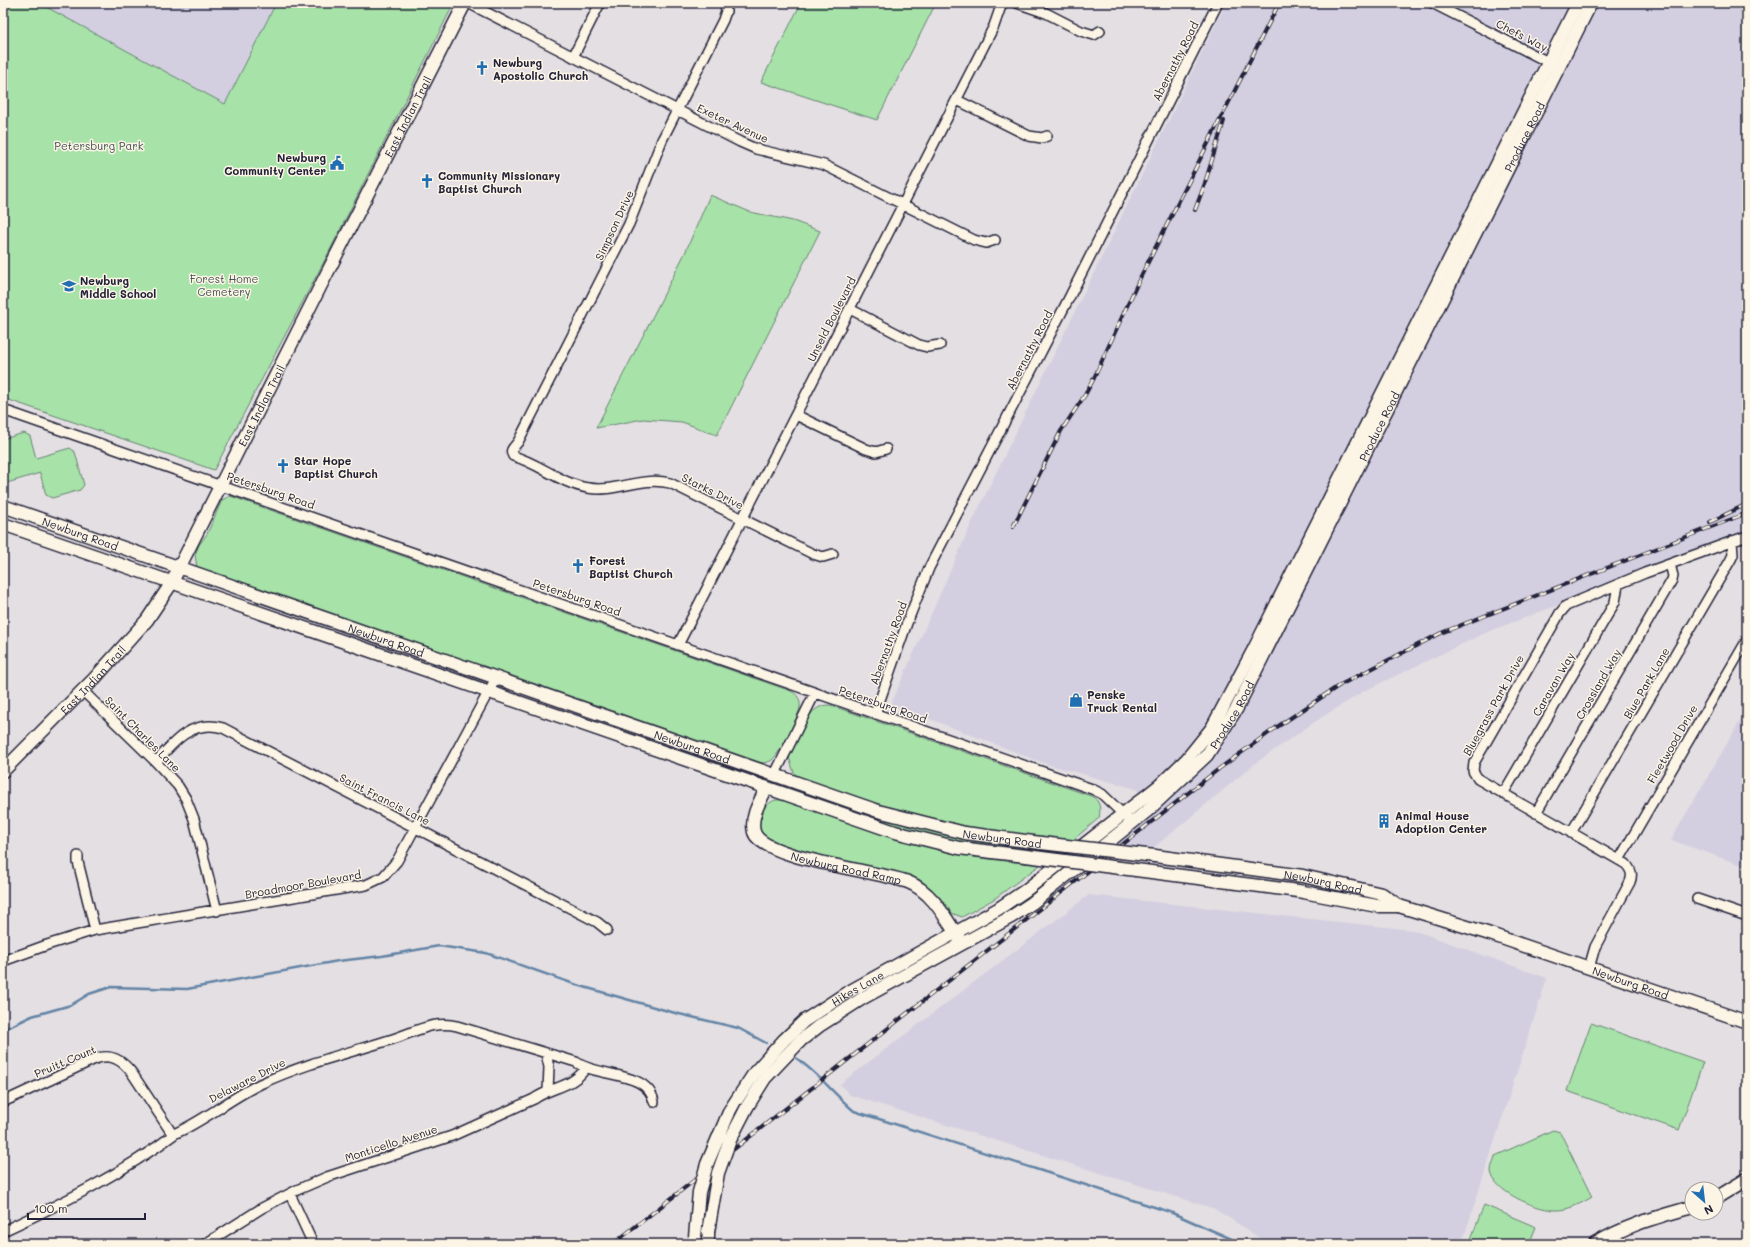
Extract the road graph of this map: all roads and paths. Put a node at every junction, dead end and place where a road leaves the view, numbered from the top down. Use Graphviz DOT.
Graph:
graph roads {
  1 [pos="467,3"];
  2 [pos="600,3"];
  3 [pos="725,3"];
  4 [pos="1002,3"];
  5 [pos="1017,3"];
  6 [pos="1218,3"];
  7 [pos="1432,3"];
  8 [pos="1578,3"];
  9 [pos="1591,3"];
  10 [pos="1100,31"];
  11 [pos="573,56"];
  12 [pos="1548,62"];
  13 [pos="1559,67"];
  14 [pos="957,100"];
  15 [pos="677,110"];
  16 [pos="1047,136"];
  17 [pos="903,205"];
  18 [pos="995,240"];
  19 [pos="850,309"];
  20 [pos="940,345"];
  21 [pos="3,410"];
  22 [pos="796,415"];
  23 [pos="886,449"];
  24 [pos="511,453"];
  25 [pos="220,485"];
  26 [pos="3,506"];
  27 [pos="742,519"];
  28 [pos="3,524"];
  29 [pos="1747,536"];
  30 [pos="1732,541"];
  31 [pos="833,554"];
  32 [pos="1670,564"];
  33 [pos="180,568"];
  34 [pos="171,584"];
  35 [pos="1618,585"];
  36 [pos="1747,640"];
  37 [pos="678,645"];
  38 [pos="496,678"];
  39 [pos="82,691"];
  40 [pos="489,692"];
  41 [pos="815,693"];
  42 [pos="875,714"];
  43 [pos="156,762"];
  44 [pos="3,771"];
  45 [pos="776,774"];
  46 [pos="766,789"];
  47 [pos="1503,794"];
  48 [pos="1536,813"];
  49 [pos="1124,814"];
  50 [pos="1132,824"];
  51 [pos="414,828"];
  52 [pos="1571,833"];
  53 [pos="78,856"];
  54 [pos="1619,860"];
  55 [pos="1697,899"];
  56 [pos="1400,906"];
  57 [pos="217,911"];
  58 [pos="1747,916"];
  59 [pos="95,930"];
  60 [pos="607,930"];
  61 [pos="955,933"];
  62 [pos="963,944"];
  63 [pos="3,961"];
  64 [pos="1590,968"];
  65 [pos="1747,1022"];
  66 [pos="546,1054"];
  67 [pos="585,1069"];
  68 [pos="548,1091"];
  69 [pos="3,1102"];
  70 [pos="654,1102"];
  71 [pos="173,1135"];
  72 [pos="1747,1179"];
  73 [pos="1724,1193"];
  74 [pos="290,1194"];
  75 [pos="1684,1209"];
  76 [pos="3,1231"];
  77 [pos="708,1238"];
  78 [pos="695,1240"];
  79 [pos="205,1244"];
  80 [pos="313,1244"];
  81 [pos="1595,1244"];
  1 -- 11 [label="street, Exeter Avenue"];
  1 -- 25 [label="main road, East Indian Trail"];
  2 -- 11 [label="street"];
  3 -- 15 [label="street, Simpson Drive"];
  4 -- 14 [label="street, Unseld Boulevard"];
  5 -- 10 [label="street"];
  6 -- 42 [label="street, Abernathy Road"];
  7 -- 12 [label="street, Chefs Way"];
  8 -- 12 [label="main road, Produce Road"];
  9 -- 13 [label="main road, Produce Road"];
  11 -- 15 [label="street, Exeter Avenue"];
  12 -- 13 [label="street, Chefs Way"];
  12 -- 49 [label="main road, Produce Road"];
  13 -- 50 [label="main road, Produce Road"];
  14 -- 16 [label="street"];
  14 -- 17 [label="street, Unseld Boulevard"];
  15 -- 17 [label="street, Exeter Avenue"];
  15 -- 24 [label="street, Simpson Drive"];
  17 -- 18 [label="street, Exeter Avenue"];
  17 -- 19 [label="street, Unseld Boulevard"];
  19 -- 20 [label="street"];
  19 -- 22 [label="street, Unseld Boulevard"];
  21 -- 25 [label="street, Petersburg Road"];
  22 -- 23 [label="street"];
  22 -- 27 [label="street, Unseld Boulevard"];
  24 -- 27 [label="street, Starks Drive"];
  25 -- 33 [label="main road, East Indian Trail"];
  25 -- 37 [label="street, Petersburg Road"];
  26 -- 33 [label="main road, Newburg Road"];
  27 -- 31 [label="street, Starks Drive"];
  27 -- 37 [label="street, Unseld Boulevard"];
  28 -- 34 [label="main road, Newburg Road"];
  29 -- 30 [label="street, Bluegrass Park Drive"];
  30 -- 32 [label="street, Bluegrass Park Drive"];
  30 -- 52 [label="street, Blue Park Lane"];
  32 -- 35 [label="street, Bluegrass Park Drive"];
  32 -- 48 [label="street, Crossland Way"];
  33 -- 34 [label="main road, East Indian Trail"];
  33 -- 38 [label="main road, Newburg Road"];
  34 -- 39 [label="main road, East Indian Trail"];
  34 -- 40 [label="main road, Newburg Road"];
  35 -- 47 [label="street, Caravan Way"];
  35 -- 47 [label="street, Bluegrass Park Drive"];
  36 -- 54 [label="street, Fleetwood Drive"];
  37 -- 41 [label="street, Petersburg Road"];
  38 -- 40 [label="street, Broadmoor Boulevard"];
  38 -- 45 [label="main road, Newburg Road"];
  39 -- 43 [label="street, Saint Charles Lane"];
  39 -- 44 [label="main road, East Indian Trail"];
  40 -- 46 [label="main road, Newburg Road"];
  40 -- 51 [label="street, Broadmoor Boulevard"];
  41 -- 42 [label="street, Petersburg Road"];
  41 -- 45 [label="street"];
  42 -- 49 [label="street, Petersburg Road"];
  43 -- 51 [label="street, Saint Francis Lane"];
  43 -- 57 [label="street, Saint Charles Lane"];
  45 -- 56 [label="main road, Newburg Road, bridge"];
  46 -- 56 [label="main road, Newburg Road, bridge"];
  46 -- 61 [label="main road, Newburg Road Ramp"];
  47 -- 48 [label="street, Bluegrass Park Drive"];
  48 -- 52 [label="street, Bluegrass Park Drive"];
  49 -- 50 [label="street, Petersburg Road"];
  49 -- 61 [label="main road, Hikes Lane"];
  50 -- 62 [label="main road, Hikes Lane"];
  51 -- 57 [label="street, Broadmoor Boulevard"];
  51 -- 60 [label="street, Saint Francis Lane"];
  52 -- 54 [label="street, Bluegrass Park Drive"];
  53 -- 59 [label="street"];
  54 -- 64 [label="street, Bluegrass Park Drive"];
  55 -- 58 [label="street"];
  56 -- 64 [label="main road, Newburg Road"];
  57 -- 59 [label="street, Broadmoor Boulevard"];
  59 -- 63 [label="street, Broadmoor Boulevard"];
  61 -- 62 [label="main road, Newburg Road Ramp"];
  61 -- 78 [label="main road, Hikes Lane, bridge"];
  62 -- 77 [label="main road, Hikes Lane, bridge"];
  64 -- 65 [label="main road, Newburg Road"];
  66 -- 67 [label="street, Delaware Drive"];
  66 -- 68 [label="street"];
  66 -- 71 [label="street, Delaware Drive"];
  67 -- 68 [label="street, Monticello Avenue"];
  67 -- 70 [label="street, Delaware Drive"];
  68 -- 74 [label="street, Monticello Avenue"];
  69 -- 71 [label="street, Pruitt Court"];
  71 -- 76 [label="street, Delaware Drive"];
  72 -- 73 [label="main road"];
  74 -- 79 [label="street, Monticello Avenue"];
  74 -- 80 [label="street"];
  75 -- 81 [label="main road"];
}
